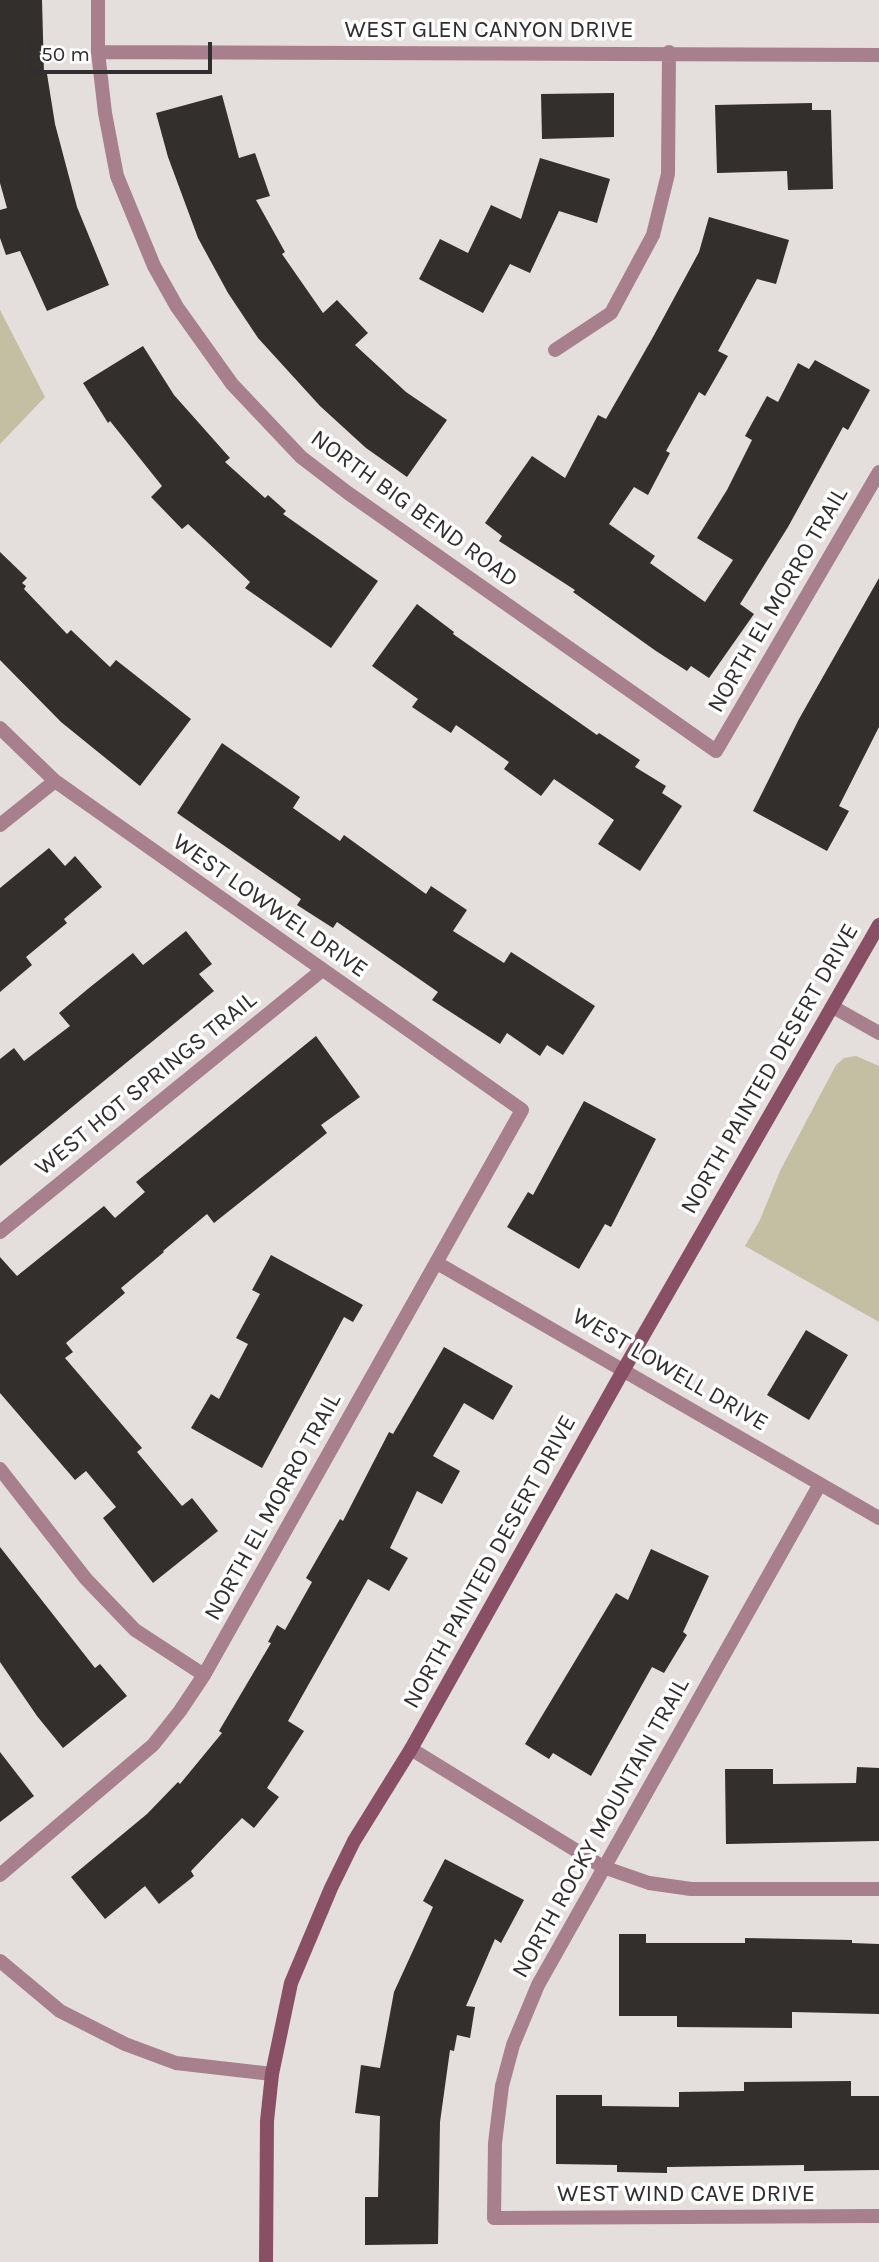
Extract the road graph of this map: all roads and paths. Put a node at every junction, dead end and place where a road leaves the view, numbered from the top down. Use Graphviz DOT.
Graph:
graph roads {
  1 [pos="98,0"];
  2 [pos="98,52"];
  3 [pos="669,52"];
  4 [pos="879,55"];
  5 [pos="555,350"];
  6 [pos="879,472"];
  7 [pos="0,728"];
  8 [pos="716,751"];
  9 [pos="55,781"];
  10 [pos="0,824"];
  11 [pos="879,925"];
  12 [pos="321,971"];
  13 [pos="833,1007"];
  14 [pos="879,1033"];
  15 [pos="522,1110"];
  16 [pos="0,1232"];
  17 [pos="437,1263"];
  18 [pos="624,1369"];
  19 [pos="0,1469"];
  20 [pos="820,1484"];
  21 [pos="879,1518"];
  22 [pos="204,1675"];
  23 [pos="411,1749"];
  24 [pos="603,1867"];
  25 [pos="0,1875"];
  26 [pos="879,1889"];
  27 [pos="0,1961"];
  28 [pos="272,2074"];
  29 [pos="879,2216"];
  30 [pos="494,2218"];
  31 [pos="266,2262"];
  1 -- 2 [label="street, NORTH BIG BEND ROAD"];
  2 -- 3 [label="street, WEST GLEN CANYON DRIVE"];
  2 -- 8 [label="street, NORTH BIG BEND ROAD"];
  3 -- 4 [label="street, WEST GLEN CANYON DRIVE"];
  3 -- 5 [label="street"];
  6 -- 8 [label="street, NORTH EL MORRO TRAIL"];
  7 -- 9 [label="street, WEST LOWWEL DRIVE"];
  9 -- 10 [label="street"];
  9 -- 12 [label="street, WEST LOWWEL DRIVE"];
  11 -- 13 [label="street, NORTH PAINTED DESERT DRIVE"];
  12 -- 15 [label="street, WEST LOWWEL DRIVE"];
  12 -- 16 [label="street, WEST HOT SPRINGS TRAIL"];
  13 -- 14 [label="street"];
  13 -- 18 [label="street, NORTH PAINTED DESERT DRIVE"];
  15 -- 17 [label="street, NORTH EL MORRO TRAIL"];
  17 -- 18 [label="street, WEST LOWELL DRIVE"];
  17 -- 22 [label="street, NORTH EL MORRO TRAIL"];
  18 -- 20 [label="street, WEST LOWELL DRIVE"];
  18 -- 23 [label="street, NORTH PAINTED DESERT DRIVE"];
  19 -- 22 [label="street"];
  20 -- 21 [label="street, WEST LOWELL DRIVE"];
  20 -- 24 [label="street, NORTH ROCKY MOUNTAIN TRAIL"];
  22 -- 25 [label="street, NORTH EL MORRO TRAIL"];
  23 -- 24 [label="street"];
  23 -- 28 [label="street, NORTH PAINTED DESERT DRIVE"];
  24 -- 26 [label="street"];
  24 -- 30 [label="street, NORTH ROCKY MOUNTAIN TRAIL"];
  27 -- 28 [label="street"];
  28 -- 31 [label="street, NORTH PAINTED DESERT DRIVE"];
  29 -- 30 [label="street, WEST WIND CAVE DRIVE"];
}
